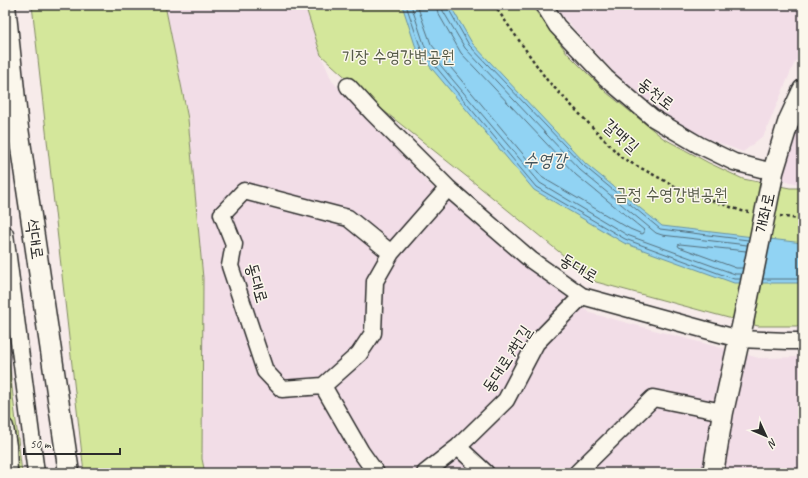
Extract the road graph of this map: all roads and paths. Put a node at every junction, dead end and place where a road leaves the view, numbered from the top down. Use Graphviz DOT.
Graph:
graph roads {
  1 [pos="494,5"];
  2 [pos="544,5"];
  3 [pos="6,13"];
  4 [pos="348,86"];
  5 [pos="803,92"];
  6 [pos="773,176"];
  7 [pos="448,188"];
  8 [pos="750,212"];
  9 [pos="780,216"];
  10 [pos="803,220"];
  11 [pos="5,234"];
  12 [pos="391,253"];
  13 [pos="582,296"];
  14 [pos="741,330"];
  15 [pos="803,341"];
  16 [pos="322,386"];
  17 [pos="723,412"];
  18 [pos="5,427"];
  19 [pos="458,447"];
  20 [pos="9,473"];
  21 [pos="36,473"];
  22 [pos="69,473"];
  23 [pos="376,473"];
  24 [pos="425,473"];
  25 [pos="486,473"];
  26 [pos="577,473"];
  27 [pos="713,473"];
  1 -- 8 [label="path, 갈맷길"];
  2 -- 6 [label="street, 동천로"];
  3 -- 22 [label="main road, 석대로"];
  4 -- 7 [label="street, 동대로"];
  5 -- 6 [label="main road, 개좌로"];
  6 -- 14 [label="main road, 개좌로, bridge"];
  7 -- 12 [label="street"];
  7 -- 13 [label="street, 동대로"];
  9 -- 10 [label="path"];
  11 -- 21 [label="street"];
  12 -- 16 [label="street"];
  12 -- 16 [label="street, 동대로"];
  13 -- 14 [label="street, 동대로"];
  13 -- 19 [label="street, 동대로7번길"];
  14 -- 15 [label="street"];
  14 -- 17 [label="main road, 개좌로"];
  16 -- 23 [label="street"];
  17 -- 26 [label="street"];
  17 -- 27 [label="main road, 개좌로"];
  18 -- 20 [label="street"];
  19 -- 24 [label="street, 동대로7번길"];
  19 -- 25 [label="street"];
}
